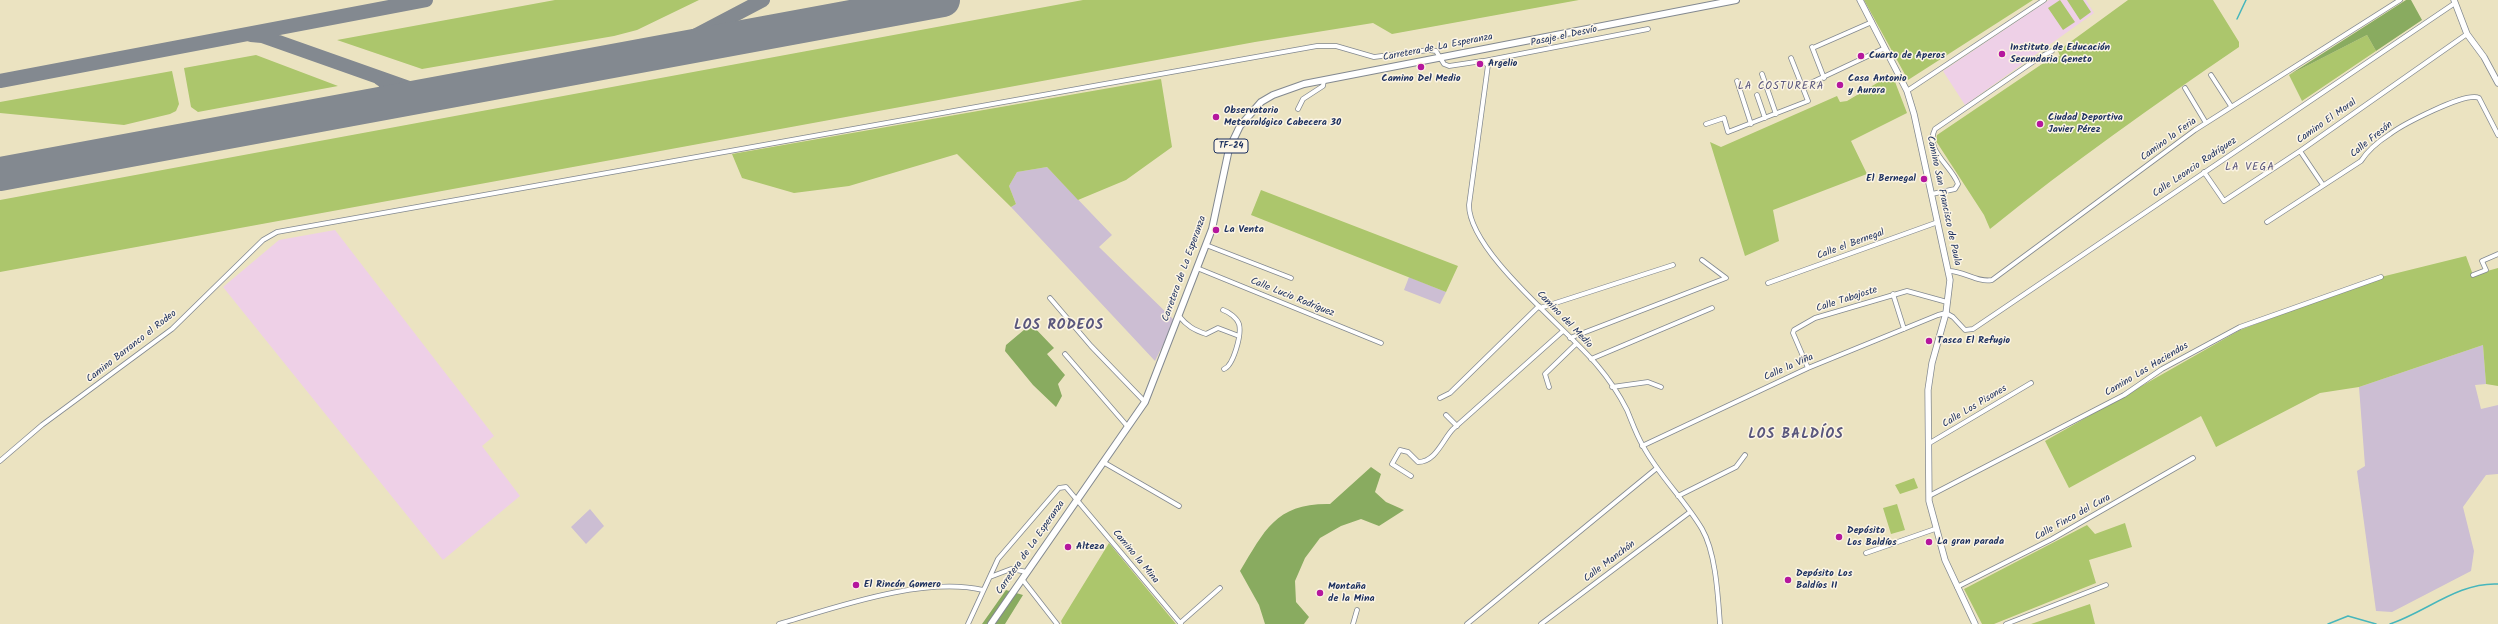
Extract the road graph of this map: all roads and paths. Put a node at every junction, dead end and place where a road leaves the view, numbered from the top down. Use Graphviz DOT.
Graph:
graph roads {
  1 [pos="1736,0"];
  2 [pos="1860,0"];
  3 [pos="2044,0"];
  4 [pos="2400,0"];
  5 [pos="2455,1"];
  6 [pos="1872,22"];
  7 [pos="1648,29"];
  8 [pos="2467,34"];
  9 [pos="1885,48"];
  10 [pos="2052,51"];
  11 [pos="1441,57"];
  12 [pos="1791,58"];
  13 [pos="1484,61"];
  14 [pos="1762,74"];
  15 [pos="2211,75"];
  16 [pos="1824,78"];
  17 [pos="1324,80"];
  18 [pos="1737,81"];
  19 [pos="2498,84"];
  20 [pos="1802,87"];
  21 [pos="2185,88"];
  22 [pos="1907,91"];
  23 [pos="1757,95"];
  24 [pos="2232,106"];
  25 [pos="1298,109"];
  26 [pos="1776,114"];
  27 [pos="1765,118"];
  28 [pos="2206,123"];
  29 [pos="1706,124"];
  30 [pos="1751,124"];
  31 [pos="2498,135"];
  32 [pos="2300,151"];
  33 [pos="2204,172"];
  34 [pos="2323,185"];
  35 [pos="1932,194"];
  36 [pos="1938,222"];
  37 [pos="2267,222"];
  38 [pos="1206,244"];
  39 [pos="2498,254"];
  40 [pos="1702,260"];
  41 [pos="1673,266"];
  42 [pos="1197,268"];
  43 [pos="1949,271"];
  44 [pos="2473,275"];
  45 [pos="2381,277"];
  46 [pos="1291,278"];
  47 [pos="1768,283"];
  48 [pos="1893,294"];
  49 [pos="1050,298"];
  50 [pos="1947,302"];
  51 [pos="1540,307"];
  52 [pos="1712,308"];
  53 [pos="1223,310"];
  54 [pos="1946,313"];
  55 [pos="1179,316"];
  56 [pos="1904,329"];
  57 [pos="1563,331"];
  58 [pos="1239,336"];
  59 [pos="1570,338"];
  60 [pos="1381,342"];
  61 [pos="1576,344"];
  62 [pos="1065,354"];
  63 [pos="1591,359"];
  64 [pos="1808,368"];
  65 [pos="1224,369"];
  66 [pos="2031,383"];
  67 [pos="1549,387"];
  68 [pos="1612,387"];
  69 [pos="1661,387"];
  70 [pos="1440,398"];
  71 [pos="1145,402"];
  72 [pos="1446,415"];
  73 [pos="1457,426"];
  74 [pos="1128,427"];
  75 [pos="1928,444"];
  76 [pos="1642,446"];
  77 [pos="1745,454"];
  78 [pos="2193,458"];
  79 [pos="0,461"];
  80 [pos="1103,462"];
  81 [pos="1657,468"];
  82 [pos="1411,476"];
  83 [pos="1678,496"];
  84 [pos="1929,496"];
  85 [pos="1076,500"];
  86 [pos="1179,506"];
  87 [pos="1690,512"];
  88 [pos="1935,529"];
  89 [pos="1866,553"];
  90 [pos="1027,572"];
  91 [pos="990,577"];
  92 [pos="1022,579"];
  93 [pos="2106,585"];
  94 [pos="1957,587"];
  95 [pos="1220,588"];
  96 [pos="983,590"];
  97 [pos="1357,610"];
  98 [pos="1181,623"];
  99 [pos="779,624"];
  100 [pos="968,624"];
  101 [pos="991,624"];
  102 [pos="1057,624"];
  103 [pos="1353,624"];
  104 [pos="1467,624"];
  105 [pos="1541,624"];
  106 [pos="1720,624"];
  107 [pos="1975,624"];
  108 [pos="2006,624"];
  1 -- 11 [label="main road, Carretera de La Esperanza / TF-24"];
  2 -- 6 [label="main road, Camino San Francisco de Paula"];
  3 -- 22 [label="street"];
  4 -- 24 [label="street, Camino la Feria"];
  5 -- 8 [label="main road"];
  5 -- 33 [label="street, Calle Leoncio Rodríguez"];
  6 -- 9 [label="main road, Camino San Francisco de Paula"];
  6 -- 16 [label="street"];
  7 -- 13 [label="street, Pasaje el Desvío"];
  8 -- 19 [label="main road"];
  8 -- 32 [label="street, Camino El Moral"];
  9 -- 16 [label="street"];
  9 -- 22 [label="main road, Camino San Francisco de Paula"];
  10 -- 35 [label="street"];
  11 -- 13 [label="street"];
  11 -- 17 [label="main road, Carretera de La Esperanza / TF-24"];
  11 -- 79 [label="street, Camino Barranco el Rodeo"];
  12 -- 20 [label="street"];
  13 -- 51 [label="street, Camino del Medio"];
  14 -- 26 [label="street"];
  15 -- 24 [label="street"];
  16 -- 20 [label="street"];
  17 -- 25 [label="street"];
  17 -- 38 [label="main road, Carretera de La Esperanza / TF-24"];
  18 -- 30 [label="street"];
  20 -- 26 [label="street"];
  21 -- 28 [label="street"];
  22 -- 35 [label="main road, Camino San Francisco de Paula"];
  23 -- 27 [label="street"];
  24 -- 28 [label="street, Camino la Feria"];
  26 -- 27 [label="street"];
  27 -- 30 [label="street"];
  28 -- 43 [label="street, Camino la Feria"];
  29 -- 30 [label="street"];
  31 -- 34 [label="street, Calle Fresón"];
  32 -- 33 [label="street, Camino El Moral"];
  32 -- 34 [label="street"];
  33 -- 54 [label="street, Calle Leoncio Rodríguez"];
  34 -- 37 [label="street, Calle Fresón"];
  35 -- 36 [label="main road, Camino San Francisco de Paula"];
  36 -- 43 [label="main road, Camino San Francisco de Paula"];
  36 -- 47 [label="street, Calle el Bernegal"];
  38 -- 42 [label="main road, Carretera de La Esperanza / TF-24"];
  38 -- 46 [label="street"];
  39 -- 44 [label="street"];
  40 -- 59 [label="street"];
  41 -- 51 [label="street"];
  42 -- 55 [label="main road, Carretera de La Esperanza / TF-24"];
  42 -- 60 [label="street, Calle Lucio Rodríguez"];
  43 -- 50 [label="main road, Camino San Francisco de Paula"];
  45 -- 84 [label="street, Camino Las Haciendas"];
  48 -- 50 [label="street, Calle Tabajoste"];
  48 -- 56 [label="street"];
  48 -- 64 [label="street, Calle Tabajoste"];
  49 -- 71 [label="street"];
  50 -- 54 [label="main road, Camino San Francisco de Paula"];
  51 -- 57 [label="street, Camino del Medio"];
  51 -- 70 [label="street"];
  52 -- 63 [label="street"];
  53 -- 58 [label="street"];
  54 -- 56 [label="street, Calle la Viña"];
  54 -- 75 [label="main road, Camino San Francisco de Paula"];
  55 -- 58 [label="street"];
  55 -- 71 [label="main road, Carretera de La Esperanza / TF-24"];
  56 -- 64 [label="street, Calle la Viña"];
  57 -- 59 [label="street, Camino del Medio"];
  57 -- 73 [label="street"];
  58 -- 65 [label="street"];
  59 -- 61 [label="street, Camino del Medio"];
  61 -- 63 [label="street, Camino del Medio"];
  61 -- 67 [label="street"];
  62 -- 74 [label="street"];
  63 -- 68 [label="street, Camino del Medio"];
  64 -- 76 [label="street, Calle la Viña"];
  66 -- 75 [label="street, Calle Los Pisones"];
  68 -- 69 [label="street"];
  68 -- 76 [label="street, Camino del Medio"];
  71 -- 74 [label="main road, Carretera de La Esperanza / TF-24"];
  72 -- 73 [label="street"];
  73 -- 82 [label="street"];
  74 -- 80 [label="main road, Carretera de La Esperanza / TF-24"];
  75 -- 84 [label="main road, Camino San Francisco de Paula"];
  76 -- 81 [label="street, Camino del Medio"];
  77 -- 83 [label="street"];
  78 -- 94 [label="street, Calle Finca del Cura"];
  80 -- 85 [label="main road, Carretera de La Esperanza / TF-24"];
  80 -- 86 [label="street"];
  81 -- 83 [label="street, Camino del Medio"];
  81 -- 104 [label="street"];
  83 -- 87 [label="street, Camino del Medio"];
  84 -- 88 [label="main road, Camino San Francisco de Paula"];
  85 -- 90 [label="main road, Carretera de La Esperanza / TF-24"];
  85 -- 91 [label="street, Camino la Mina"];
  85 -- 98 [label="street, Camino la Mina"];
  87 -- 105 [label="street, Calle Manchón"];
  87 -- 106 [label="street, Camino del Medio"];
  88 -- 89 [label="street"];
  88 -- 94 [label="main road, Camino San Francisco de Paula"];
  90 -- 91 [label="street"];
  90 -- 92 [label="main road, Carretera de La Esperanza / TF-24"];
  91 -- 96 [label="street"];
  92 -- 101 [label="main road, Carretera de La Esperanza / TF-24"];
  92 -- 102 [label="street"];
  93 -- 108 [label="street"];
  94 -- 107 [label="main road, Camino San Francisco de Paula"];
  95 -- 98 [label="street"];
  96 -- 99 [label="street"];
  96 -- 100 [label="street"];
  97 -- 103 [label="street"];
}
